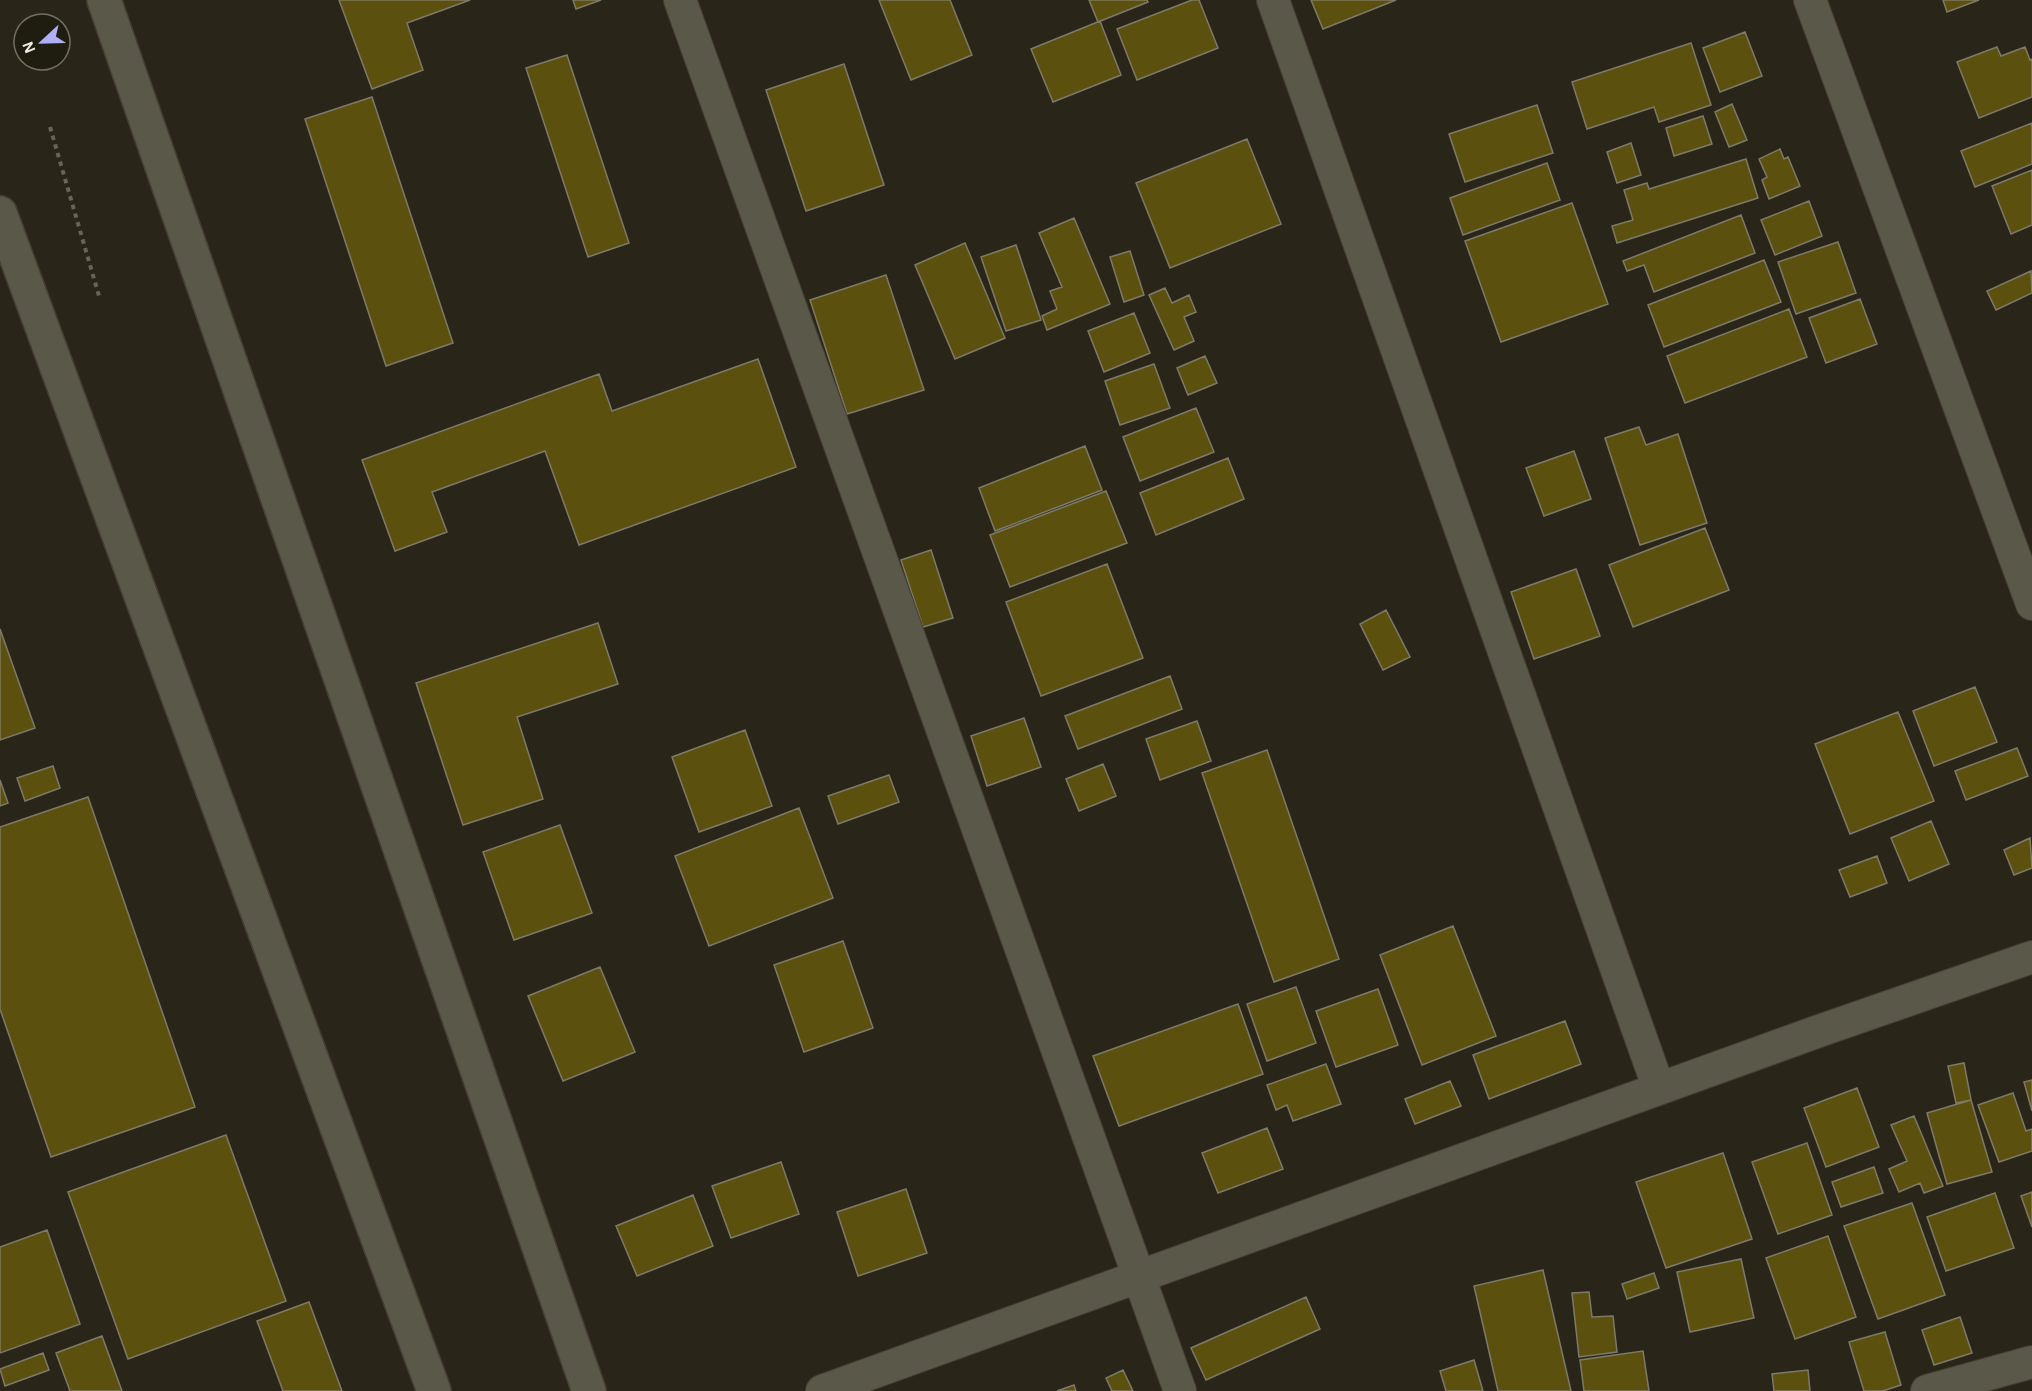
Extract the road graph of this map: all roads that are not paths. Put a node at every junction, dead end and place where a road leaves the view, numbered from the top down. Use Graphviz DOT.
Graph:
graph roads {
  1 [pos="105,0"];
  2 [pos="680,0"];
  3 [pos="1273,0"];
  4 [pos="1810,0"];
  5 [pos="0,213"];
  6 [pos="2032,604"];
  7 [pos="2032,957"];
  8 [pos="1659,1089"];
  9 [pos="1138,1277"];
  10 [pos="2032,1362"];
  11 [pos="434,1391"];
  12 [pos="589,1391"];
  13 [pos="822,1391"];
  14 [pos="1180,1391"];
  15 [pos="1927,1391"];
  1 -- 12 [label="main road"];
  2 -- 9 [label="street"];
  3 -- 8 [label="street"];
  4 -- 6 [label="street"];
  5 -- 11 [label="main road"];
  7 -- 8 [label="street"];
  8 -- 9 [label="street"];
  9 -- 13 [label="street"];
  9 -- 14 [label="street"];
  10 -- 15 [label="street"];
}
